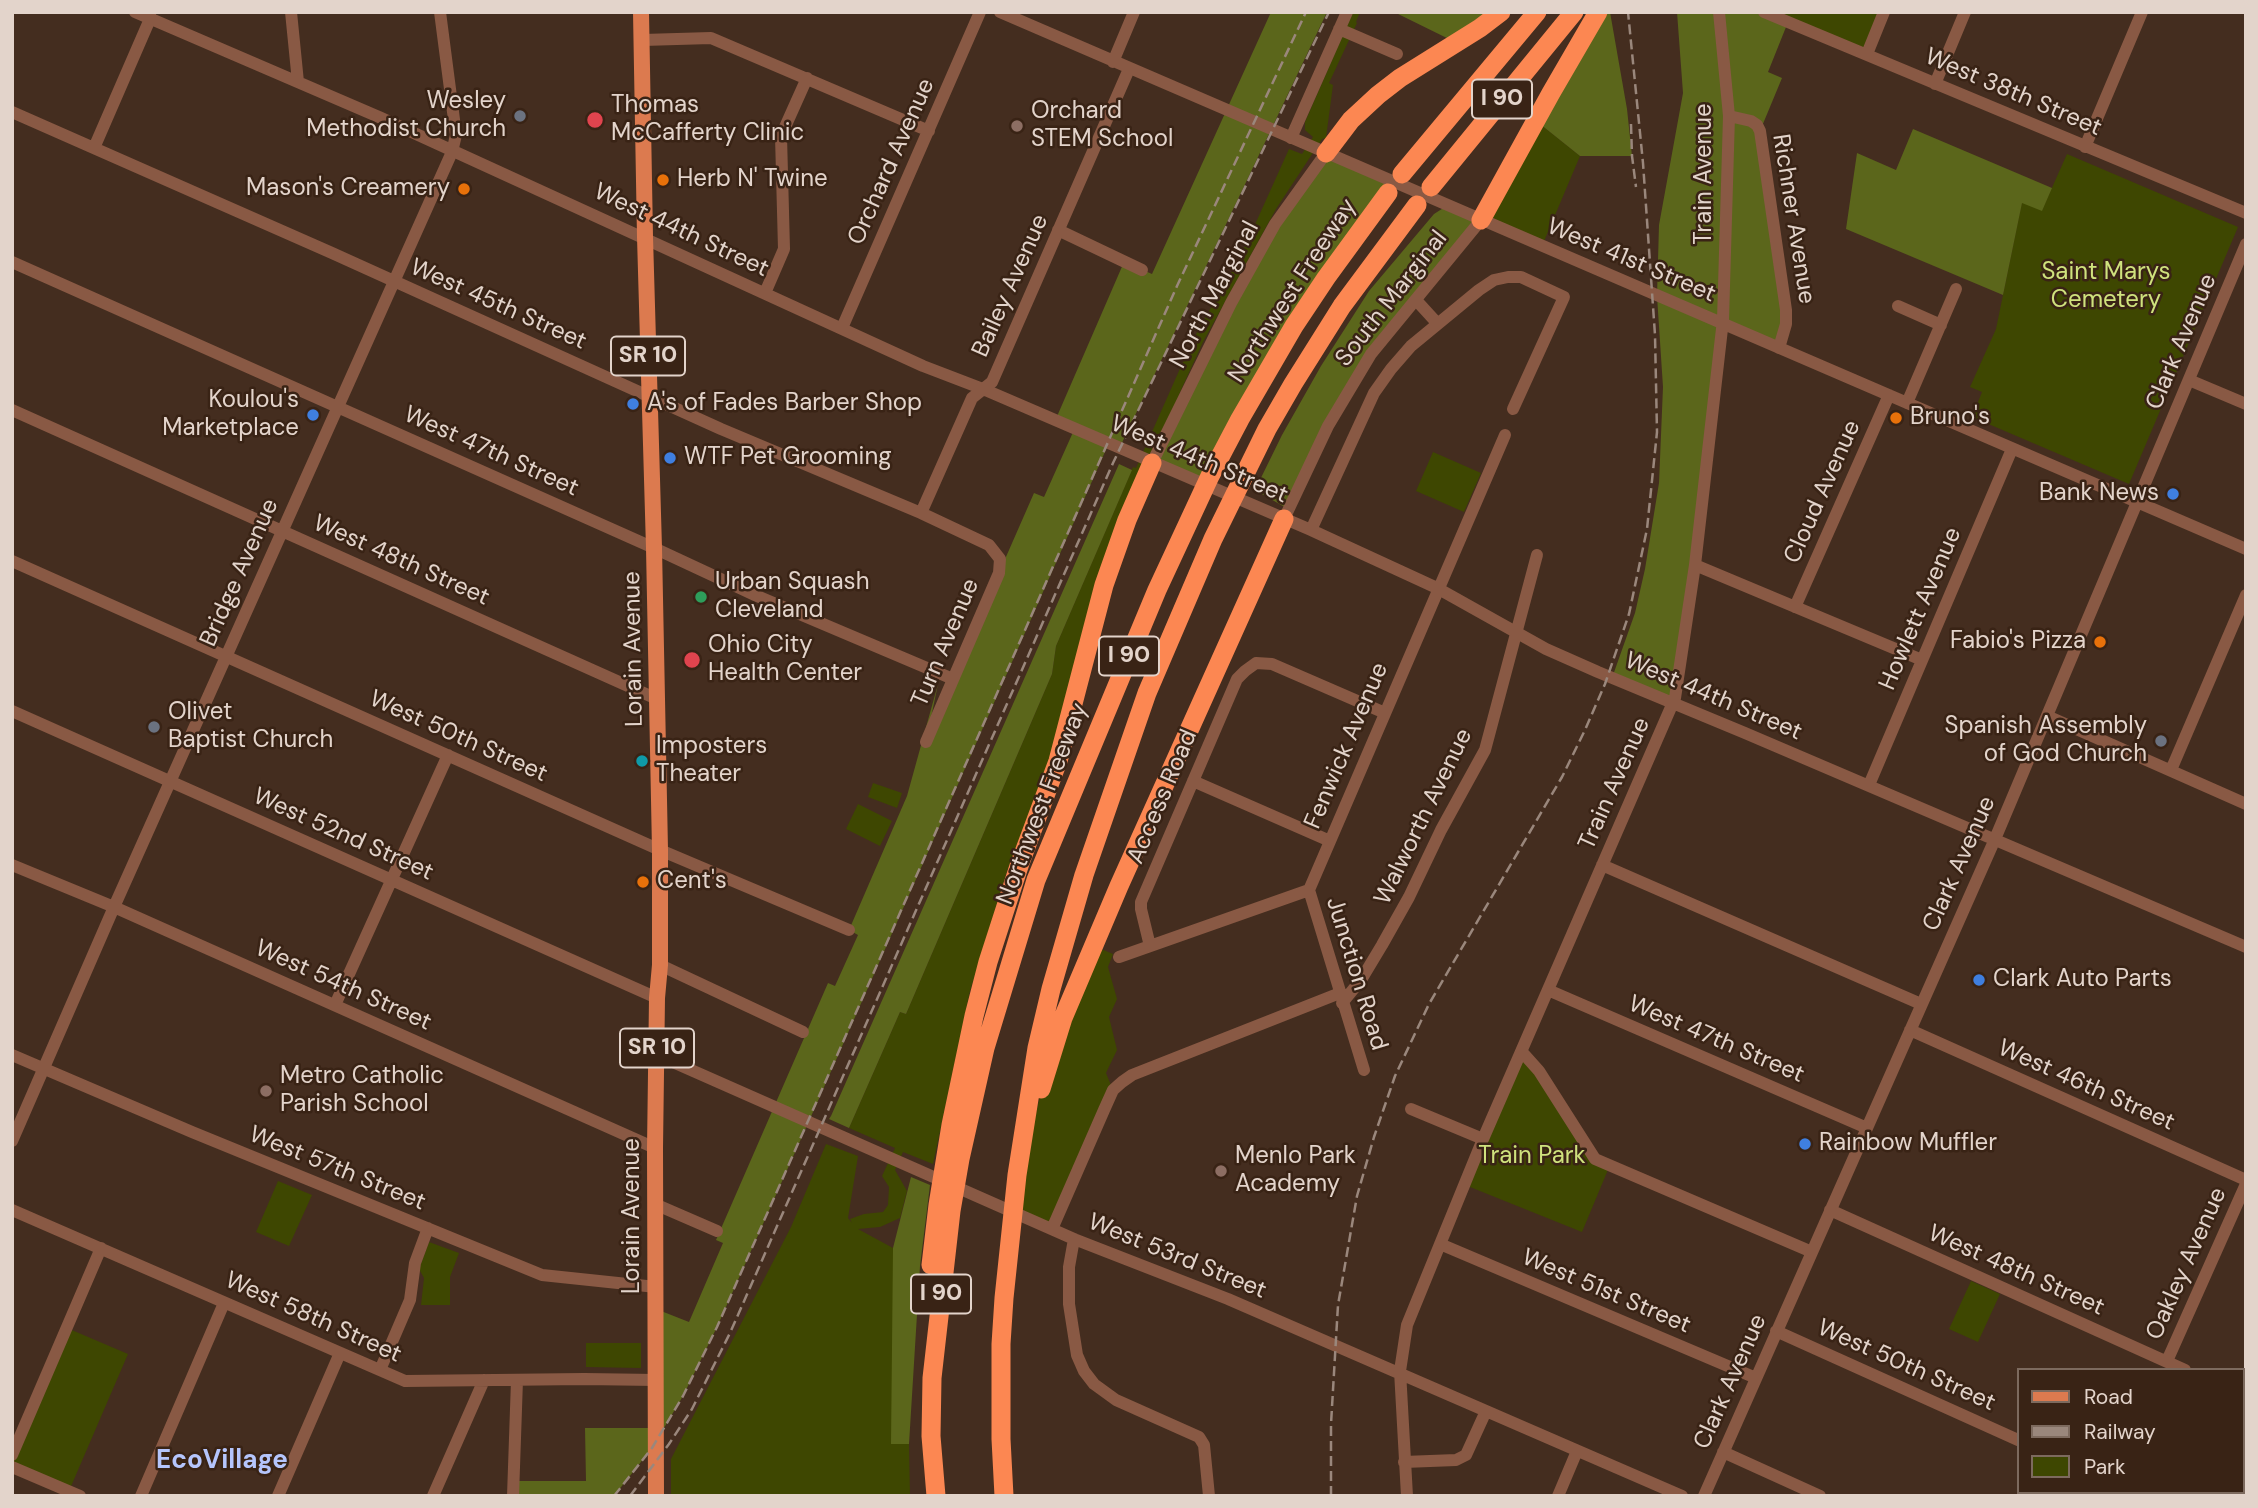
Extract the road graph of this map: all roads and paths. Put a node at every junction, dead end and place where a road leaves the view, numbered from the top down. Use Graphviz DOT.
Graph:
graph roads {
  1 [pos="135,12"];
  2 [pos="291,12"];
  3 [pos="440,12"];
  4 [pos="641,12"];
  5 [pos="980,12"];
  6 [pos="1000,12"];
  7 [pos="1134,12"];
  8 [pos="1347,12"];
  9 [pos="1501,12"];
  10 [pos="1538,12"];
  11 [pos="1574,12"];
  12 [pos="1598,12"];
  13 [pos="1719,12"];
  14 [pos="1763,12"];
  15 [pos="1884,12"];
  16 [pos="1965,12"];
  17 [pos="2142,12"];
  18 [pos="150,16"];
  19 [pos="1339,29"];
  20 [pos="643,40"];
  21 [pos="1397,54"];
  22 [pos="1867,54"];
  23 [pos="1113,62"];
  24 [pos="1129,69"];
  25 [pos="807,78"];
  26 [pos="298,82"];
  27 [pos="1934,84"];
  28 [pos="12,112"];
  29 [pos="1729,116"];
  30 [pos="929,131"];
  31 [pos="1287,137"];
  32 [pos="2085,147"];
  33 [pos="94,148"];
  34 [pos="452,152"];
  35 [pos="1326,153"];
  36 [pos="1402,174"];
  37 [pos="1431,187"];
  38 [pos="1388,193"];
  39 [pos="1416,205"];
  40 [pos="2246,213"];
  41 [pos="1481,220"];
  42 [pos="1058,230"];
  43 [pos="645,237"];
  44 [pos="2246,244"];
  45 [pos="12,262"];
  46 [pos="1142,270"];
  47 [pos="394,282"];
  48 [pos="1956,289"];
  49 [pos="765,293"];
  50 [pos="1416,300"];
  51 [pos="1898,306"];
  52 [pos="1437,323"];
  53 [pos="1941,325"];
  54 [pos="842,328"];
  55 [pos="1779,348"];
  56 [pos="2189,380"];
  57 [pos="983,389"];
  58 [pos="649,395"];
  59 [pos="1889,395"];
  60 [pos="1907,403"];
  61 [pos="2246,404"];
  62 [pos="339,407"];
  63 [pos="1513,409"];
  64 [pos="12,410"];
  65 [pos="1505,435"];
  66 [pos="2012,449"];
  67 [pos="1144,459"];
  68 [pos="2138,502"];
  69 [pos="921,513"];
  70 [pos="1284,519"];
  71 [pos="282,530"];
  72 [pos="1311,530"];
  73 [pos="654,548"];
  74 [pos="2246,549"];
  75 [pos="1538,555"];
  76 [pos="1000,559"];
  77 [pos="12,561"];
  78 [pos="1695,565"];
  79 [pos="1437,588"];
  80 [pos="2246,595"];
  81 [pos="1795,607"];
  82 [pos="226,656"];
  83 [pos="1922,660"];
  84 [pos="953,679"];
  85 [pos="657,699"];
  86 [pos="12,711"];
  87 [pos="1385,713"];
  88 [pos="2047,716"];
  89 [pos="926,742"];
  90 [pos="448,755"];
  91 [pos="2171,770"];
  92 [pos="170,781"];
  93 [pos="1193,781"];
  94 [pos="1869,785"];
  95 [pos="2246,804"];
  96 [pos="1994,839"];
  97 [pos="1330,841"];
  98 [pos="660,850"];
  99 [pos="12,865"];
  100 [pos="1602,865"];
  101 [pos="391,880"];
  102 [pos="1308,890"];
  103 [pos="114,907"];
  104 [pos="849,930"];
  105 [pos="1150,946"];
  106 [pos="2246,947"];
  107 [pos="1119,957"];
  108 [pos="660,965"];
  109 [pos="1548,990"];
  110 [pos="657,998"];
  111 [pos="1341,998"];
  112 [pos="1922,1004"];
  113 [pos="335,1006"];
  114 [pos="1910,1030"];
  115 [pos="803,1032"];
  116 [pos="1522,1052"];
  117 [pos="12,1055"];
  118 [pos="657,1055"];
  119 [pos="44,1069"];
  120 [pos="1364,1070"];
  121 [pos="1411,1109"];
  122 [pos="1867,1128"];
  123 [pos="1483,1139"];
  124 [pos="12,1141"];
  125 [pos="655,1147"];
  126 [pos="953,1155"];
  127 [pos="1018,1171"];
  128 [pos="2246,1182"];
  129 [pos="657,1205"];
  130 [pos="12,1210"];
  131 [pos="1830,1210"];
  132 [pos="428,1228"];
  133 [pos="1052,1229"];
  134 [pos="717,1231"];
  135 [pos="1074,1238"];
  136 [pos="1440,1244"];
  137 [pos="101,1248"];
  138 [pos="1812,1252"];
  139 [pos="656,1287"];
  140 [pos="224,1303"];
  141 [pos="1776,1331"];
  142 [pos="340,1353"];
  143 [pos="2167,1362"];
  144 [pos="2180,1368"];
  145 [pos="380,1370"];
  146 [pos="1756,1378"];
  147 [pos="484,1380"];
  148 [pos="517,1380"];
  149 [pos="656,1388"];
  150 [pos="1486,1411"];
  151 [pos="2016,1439"];
  152 [pos="1577,1451"];
  153 [pos="1723,1452"];
  154 [pos="12,1455"];
  155 [pos="1404,1462"];
  156 [pos="12,1467"];
  157 [pos="80,1496"];
  158 [pos="141,1496"];
  159 [pos="278,1496"];
  160 [pos="433,1496"];
  161 [pos="513,1496"];
  162 [pos="656,1496"];
  163 [pos="936,1496"];
  164 [pos="1004,1496"];
  165 [pos="1209,1496"];
  166 [pos="1407,1496"];
  167 [pos="1558,1496"];
  168 [pos="1682,1496"];
  169 [pos="1704,1496"];
  170 [pos="1820,1496"];
  1 -- 18 [label="street, West 44th Street"];
  2 -- 26 [label="street"];
  3 -- 34 [label="street, Bridge Avenue"];
  4 -- 20 [label="main road, Lorain Avenue / SR 10"];
  5 -- 30 [label="street, Orchard Avenue"];
  6 -- 23 [label="street, West 41st Street"];
  7 -- 23 [label="street"];
  8 -- 19 [label="street"];
  9 -- 35 [label="highway"];
  10 -- 36 [label="highway, I 90"];
  11 -- 37 [label="highway, I 90"];
  12 -- 41 [label="highway"];
  13 -- 29 [label="street, Train Avenue"];
  14 -- 22 [label="street, West 38th Street"];
  15 -- 22 [label="street"];
  16 -- 27 [label="street"];
  17 -- 32 [label="street"];
  18 -- 26 [label="street, West 44th Street"];
  18 -- 33 [label="street"];
  19 -- 21 [label="street"];
  19 -- 31 [label="street"];
  20 -- 25 [label="street"];
  20 -- 43 [label="main road, Lorain Avenue / SR 10"];
  22 -- 27 [label="street, West 38th Street"];
  23 -- 24 [label="street, West 41st Street"];
  24 -- 31 [label="street, West 41st Street"];
  24 -- 42 [label="street, Bailey Avenue"];
  25 -- 30 [label="street"];
  25 -- 49 [label="street"];
  26 -- 34 [label="street, West 44th Street"];
  27 -- 32 [label="street, West 38th Street"];
  28 -- 33 [label="street, West 45th Street"];
  29 -- 55 [label="street, Richner Avenue"];
  29 -- 78 [label="street, Train Avenue"];
  30 -- 54 [label="street, Orchard Avenue"];
  31 -- 35 [label="street, West 41st Street"];
  32 -- 40 [label="street, West 38th Street"];
  33 -- 47 [label="street, West 45th Street"];
  34 -- 43 [label="street, West 44th Street"];
  34 -- 47 [label="street, Bridge Avenue"];
  35 -- 41 [label="street, West 41st Street"];
  35 -- 67 [label="street, North Marginal"];
  38 -- 126 [label="highway, Northwest Freeway / I 90"];
  39 -- 127 [label="highway, Northwest Freeway / I 90"];
  41 -- 50 [label="street, South Marginal"];
  41 -- 55 [label="street, West 41st Street"];
  42 -- 46 [label="street"];
  42 -- 57 [label="street, Bailey Avenue"];
  43 -- 49 [label="street, West 44th Street"];
  43 -- 58 [label="main road, Lorain Avenue / SR 10"];
  44 -- 56 [label="street, Clark Avenue"];
  45 -- 62 [label="street, West 47th Street"];
  47 -- 58 [label="street, West 45th Street"];
  47 -- 62 [label="street, Bridge Avenue"];
  48 -- 53 [label="street"];
  49 -- 54 [label="street, West 44th Street"];
  50 -- 52 [label="street"];
  50 -- 70 [label="street, South Marginal"];
  51 -- 53 [label="street"];
  52 -- 63 [label="street"];
  52 -- 72 [label="street"];
  53 -- 60 [label="street"];
  54 -- 57 [label="street, West 44th Street"];
  55 -- 59 [label="street, West 41st Street"];
  56 -- 61 [label="street"];
  56 -- 68 [label="street, Clark Avenue"];
  57 -- 67 [label="street, West 44th Street"];
  57 -- 69 [label="street, Bailey Avenue"];
  58 -- 69 [label="street, West 45th Street"];
  58 -- 73 [label="main road, Lorain Avenue / SR 10"];
  59 -- 60 [label="street, West 41st Street"];
  59 -- 81 [label="street, Cloud Avenue"];
  60 -- 66 [label="street, West 41st Street"];
  62 -- 71 [label="street, Bridge Avenue"];
  62 -- 73 [label="street, West 47th Street"];
  64 -- 71 [label="street, West 48th Street"];
  65 -- 79 [label="street, Fenwick Avenue"];
  66 -- 68 [label="street, West 41st Street"];
  66 -- 83 [label="street, Howlett Avenue"];
  67 -- 70 [label="street, West 44th Street"];
  67 -- 126 [label="highway"];
  68 -- 74 [label="street, West 41st Street"];
  68 -- 88 [label="street, Clark Avenue"];
  69 -- 76 [label="street, West 45th Street"];
  70 -- 72 [label="street, West 44th Street"];
  70 -- 127 [label="highway"];
  71 -- 82 [label="street, Bridge Avenue"];
  71 -- 85 [label="street, West 48th Street"];
  72 -- 79 [label="street, West 44th Street"];
  73 -- 84 [label="street, West 47th Street"];
  73 -- 85 [label="main road, Lorain Avenue / SR 10"];
  75 -- 111 [label="street, Walworth Avenue"];
  76 -- 84 [label="street, Turn Avenue"];
  77 -- 82 [label="street, West 50th Street"];
  78 -- 81 [label="street"];
  78 -- 100 [label="street, Train Avenue"];
  79 -- 87 [label="street, Fenwick Avenue"];
  79 -- 94 [label="street, West 44th Street"];
  80 -- 91 [label="street"];
  81 -- 83 [label="street"];
  82 -- 90 [label="street, West 50th Street"];
  82 -- 92 [label="street, Bridge Avenue"];
  83 -- 94 [label="street, Howlett Avenue"];
  84 -- 89 [label="street, Turn Avenue"];
  85 -- 98 [label="main road, Lorain Avenue / SR 10"];
  86 -- 92 [label="street, West 52nd Street"];
  87 -- 93 [label="street, Access Road"];
  87 -- 97 [label="street, Fenwick Avenue"];
  88 -- 91 [label="street"];
  88 -- 96 [label="street, Clark Avenue"];
  90 -- 98 [label="street, West 50th Street"];
  90 -- 101 [label="street"];
  91 -- 95 [label="street"];
  92 -- 101 [label="street, West 52nd Street"];
  92 -- 103 [label="street, Bridge Avenue"];
  93 -- 97 [label="street"];
  93 -- 105 [label="street, Access Road"];
  94 -- 96 [label="street, West 44th Street"];
  96 -- 106 [label="street, West 44th Street"];
  96 -- 112 [label="street, Clark Avenue"];
  97 -- 102 [label="street, Fenwick Avenue"];
  98 -- 104 [label="street, West 50th Street"];
  98 -- 108 [label="main road, Lorain Avenue / SR 10"];
  99 -- 103 [label="street, West 54th Street"];
  100 -- 109 [label="street, Train Avenue"];
  100 -- 112 [label="street"];
  101 -- 110 [label="street, West 52nd Street"];
  101 -- 113 [label="street"];
  102 -- 105 [label="street"];
  102 -- 111 [label="street, Junction Road"];
  103 -- 113 [label="street, West 54th Street"];
  103 -- 119 [label="street, Bridge Avenue"];
  105 -- 107 [label="street"];
  108 -- 110 [label="main road, Lorain Avenue / SR 10"];
  108 -- 115 [label="street"];
  109 -- 116 [label="street, Train Avenue"];
  109 -- 122 [label="street, West 47th Street"];
  110 -- 118 [label="main road, Lorain Avenue / SR 10"];
  111 -- 120 [label="street, Junction Road"];
  111 -- 133 [label="street"];
  112 -- 114 [label="street, Clark Avenue"];
  113 -- 125 [label="street, West 54th Street"];
  114 -- 122 [label="street, Clark Avenue"];
  114 -- 128 [label="street, West 46th Street"];
  116 -- 123 [label="street, Train Avenue"];
  116 -- 138 [label="street"];
  117 -- 119 [label="street, West 57th Street"];
  118 -- 125 [label="main road, Lorain Avenue / SR 10"];
  118 -- 133 [label="street, West 53rd Street"];
  119 -- 124 [label="street, Bridge Avenue"];
  119 -- 132 [label="street, West 57th Street"];
  121 -- 123 [label="street"];
  122 -- 131 [label="street, Clark Avenue"];
  123 -- 136 [label="street, Train Avenue"];
  125 -- 129 [label="main road, Lorain Avenue / SR 10"];
  126 -- 163 [label="highway, Northwest Freeway / I 90"];
  127 -- 164 [label="highway, Northwest Freeway / I 90"];
  128 -- 143 [label="street, Oakley Avenue"];
  129 -- 134 [label="street"];
  129 -- 139 [label="main road, Lorain Avenue / SR 10"];
  130 -- 137 [label="street, West 58th Street"];
  131 -- 138 [label="street, Clark Avenue"];
  131 -- 143 [label="street, West 48th Street"];
  132 -- 139 [label="street, West 57th Street"];
  132 -- 145 [label="street"];
  133 -- 135 [label="street, West 53rd Street"];
  135 -- 150 [label="street, West 53rd Street"];
  135 -- 165 [label="street"];
  136 -- 146 [label="street, West 51st Street"];
  136 -- 155 [label="street, Train Avenue"];
  137 -- 140 [label="street, West 58th Street"];
  137 -- 154 [label="street"];
  138 -- 141 [label="street, Clark Avenue"];
  139 -- 149 [label="main road, Lorain Avenue / SR 10"];
  140 -- 142 [label="street, West 58th Street"];
  140 -- 158 [label="street"];
  141 -- 146 [label="street, Clark Avenue"];
  141 -- 151 [label="street, West 50th Street"];
  142 -- 145 [label="street, West 58th Street"];
  142 -- 159 [label="street"];
  143 -- 144 [label="street, West 48th Street"];
  145 -- 147 [label="street, West 58th Street"];
  146 -- 153 [label="street, Clark Avenue"];
  147 -- 148 [label="street, West 58th Street"];
  147 -- 160 [label="street"];
  148 -- 149 [label="street, West 58th Street"];
  148 -- 161 [label="street"];
  149 -- 162 [label="main road, Lorain Avenue / SR 10"];
  150 -- 152 [label="street, West 53rd Street"];
  150 -- 155 [label="street"];
  152 -- 167 [label="street"];
  152 -- 168 [label="street, West 53rd Street"];
  153 -- 169 [label="street, Clark Avenue"];
  153 -- 170 [label="street"];
  155 -- 166 [label="street, Train Avenue"];
  156 -- 157 [label="street"];
}
